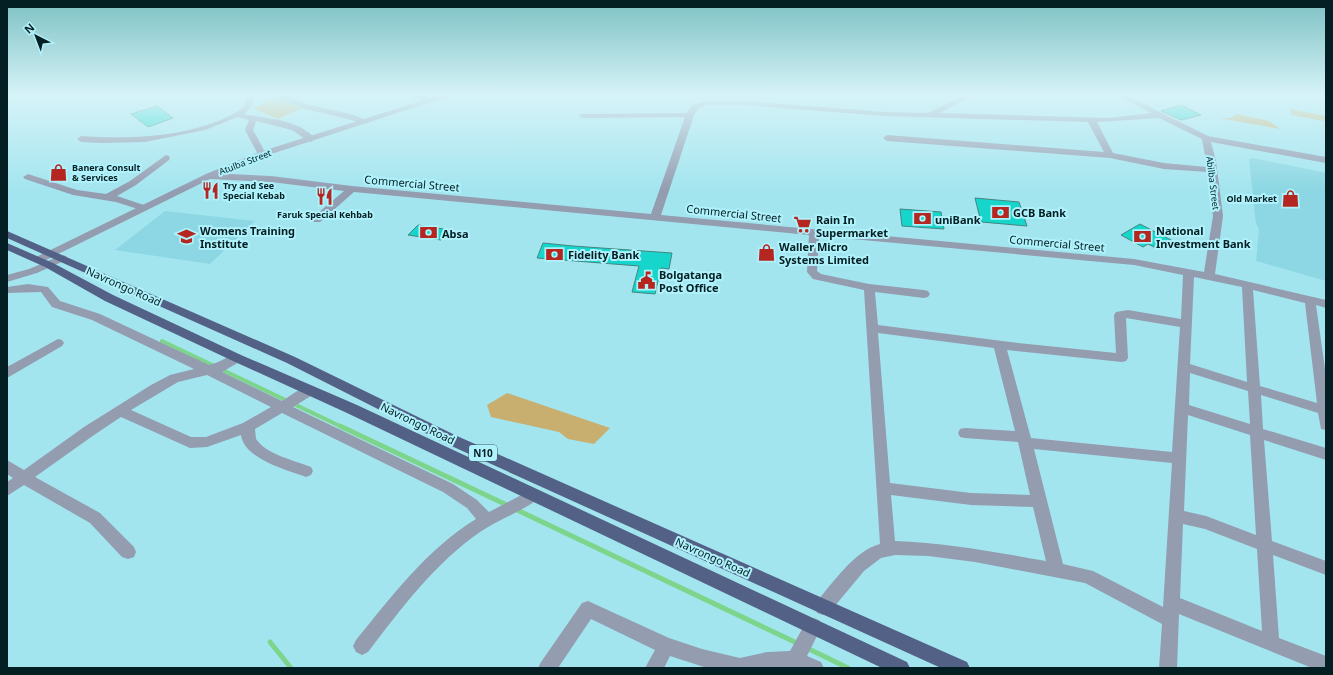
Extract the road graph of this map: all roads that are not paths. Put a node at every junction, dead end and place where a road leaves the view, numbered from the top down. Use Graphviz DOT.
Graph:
graph roads {
  1 [pos="207,126"];
  2 [pos="250,126"];
  3 [pos="288,126"];
  4 [pos="351,126"];
  5 [pos="686,126"];
  6 [pos="1095,126"];
  7 [pos="1183,126"];
  8 [pos="887,138"];
  9 [pos="1206,138"];
  10 [pos="81,139"];
  11 [pos="311,139"];
  12 [pos="262,154"];
  13 [pos="1110,155"];
  14 [pos="166,158"];
  15 [pos="1326,160"];
  16 [pos="1212,170"];
  17 [pos="209,176"];
  18 [pos="28,177"];
  19 [pos="352,189"];
  20 [pos="108,197"];
  21 [pos="144,208"];
  22 [pos="655,218"];
  23 [pos="316,220"];
  24 [pos="814,233"];
  25 [pos="7,234"];
  26 [pos="7,246"];
  27 [pos="50,259"];
  28 [pos="1189,272"];
  29 [pos="1209,276"];
  30 [pos="9,285"];
  31 [pos="1247,285"];
  32 [pos="869,288"];
  33 [pos="924,294"];
  34 [pos="1310,300"];
  35 [pos="1326,304"];
  36 [pos="1186,324"];
  37 [pos="872,328"];
  38 [pos="58,343"];
  39 [pos="999,344"];
  40 [pos="237,358"];
  41 [pos="1184,367"];
  42 [pos="208,370"];
  43 [pos="7,373"];
  44 [pos="1254,388"];
  45 [pos="295,400"];
  46 [pos="1181,408"];
  47 [pos="120,410"];
  48 [pos="1324,410"];
  49 [pos="1326,425"];
  50 [pos="248,427"];
  51 [pos="1257,432"];
  52 [pos="965,433"];
  53 [pos="1024,440"];
  54 [pos="1326,454"];
  55 [pos="1179,458"];
  56 [pos="7,466"];
  57 [pos="306,471"];
  58 [pos="24,478"];
  59 [pos="884,488"];
  60 [pos="7,490"];
  61 [pos="533,495"];
  62 [pos="1038,500"];
  63 [pos="1176,516"];
  64 [pos="486,520"];
  65 [pos="1264,545"];
  66 [pos="888,550"];
  67 [pos="128,552"];
  68 [pos="1326,568"];
  69 [pos="1056,569"];
  70 [pos="824,607"];
  71 [pos="1171,611"];
  72 [pos="813,626"];
  73 [pos="1270,642"];
  74 [pos="362,646"];
  75 [pos="666,646"];
  76 [pos="795,660"];
  77 [pos="1326,664"];
  78 [pos="547,668"];
  79 [pos="654,668"];
  80 [pos="815,668"];
  81 [pos="901,668"];
  82 [pos="961,668"];
  83 [pos="1168,668"];
  1 -- 10 [label="street"];
  2 -- 12 [label="street"];
  3 -- 11 [label="street"];
  4 -- 11 [label="street, Atulba Street"];
  5 -- 22 [label="street"];
  6 -- 13 [label="street"];
  7 -- 9 [label="street"];
  8 -- 13 [label="street"];
  9 -- 15 [label="street"];
  9 -- 16 [label="street, Abilba Street"];
  11 -- 12 [label="street, Atulba Street"];
  12 -- 17 [label="street, Atulba Street"];
  13 -- 16 [label="street"];
  14 -- 20 [label="street"];
  16 -- 29 [label="street, Abilba Street"];
  17 -- 19 [label="street, Commercial Street"];
  17 -- 21 [label="street, Atulba Street"];
  18 -- 20 [label="street"];
  19 -- 22 [label="street, Commercial Street"];
  19 -- 23 [label="street"];
  20 -- 21 [label="street"];
  21 -- 27 [label="street, Atulba Street"];
  22 -- 24 [label="street, Commercial Street"];
  24 -- 28 [label="street, Commercial Street"];
  24 -- 32 [label="street"];
  25 -- 27 [label="highway, Navrongo Road / N10"];
  26 -- 27 [label="highway, Navrongo Road / N10"];
  27 -- 30 [label="street, Atulba Street"];
  27 -- 40 [label="highway, Navrongo Road / N10"];
  27 -- 70 [label="highway, Navrongo Road / N10"];
  28 -- 29 [label="street, Commercial Street"];
  28 -- 36 [label="street"];
  29 -- 31 [label="street, Commercial Street"];
  30 -- 42 [label="street"];
  31 -- 34 [label="street, Commercial Street"];
  31 -- 44 [label="street"];
  32 -- 33 [label="street"];
  32 -- 37 [label="street"];
  34 -- 35 [label="street, Commercial Street"];
  34 -- 48 [label="street"];
  36 -- 39 [label="street"];
  36 -- 41 [label="street"];
  37 -- 39 [label="street"];
  37 -- 59 [label="street"];
  38 -- 43 [label="street"];
  39 -- 53 [label="street"];
  40 -- 42 [label="street"];
  40 -- 45 [label="highway, Navrongo Road / N10"];
  41 -- 44 [label="street"];
  41 -- 46 [label="street"];
  42 -- 45 [label="street"];
  42 -- 47 [label="street"];
  44 -- 48 [label="street"];
  44 -- 51 [label="street"];
  45 -- 50 [label="street"];
  45 -- 61 [label="highway, Navrongo Road / N10"];
  45 -- 64 [label="street"];
  46 -- 51 [label="street"];
  46 -- 55 [label="street"];
  47 -- 50 [label="street"];
  47 -- 58 [label="street"];
  48 -- 49 [label="street"];
  50 -- 57 [label="street"];
  51 -- 54 [label="street"];
  51 -- 65 [label="street"];
  52 -- 53 [label="street"];
  53 -- 55 [label="street"];
  53 -- 62 [label="street"];
  55 -- 63 [label="street"];
  56 -- 58 [label="street"];
  58 -- 60 [label="street"];
  58 -- 67 [label="street"];
  59 -- 62 [label="street"];
  59 -- 66 [label="street"];
  61 -- 64 [label="street"];
  61 -- 72 [label="highway, Navrongo Road / N10"];
  62 -- 69 [label="street"];
  63 -- 65 [label="street"];
  63 -- 71 [label="street"];
  64 -- 74 [label="street"];
  65 -- 68 [label="street"];
  65 -- 73 [label="street"];
  66 -- 69 [label="street"];
  66 -- 70 [label="street"];
  69 -- 71 [label="street"];
  70 -- 82 [label="highway, Navrongo Road / N10"];
  71 -- 73 [label="street"];
  71 -- 83 [label="street"];
  72 -- 76 [label="street"];
  72 -- 81 [label="highway, Navrongo Road / N10"];
  73 -- 77 [label="street"];
  75 -- 76 [label="street"];
  75 -- 78 [label="street"];
  75 -- 79 [label="street"];
  76 -- 80 [label="street"];
}
